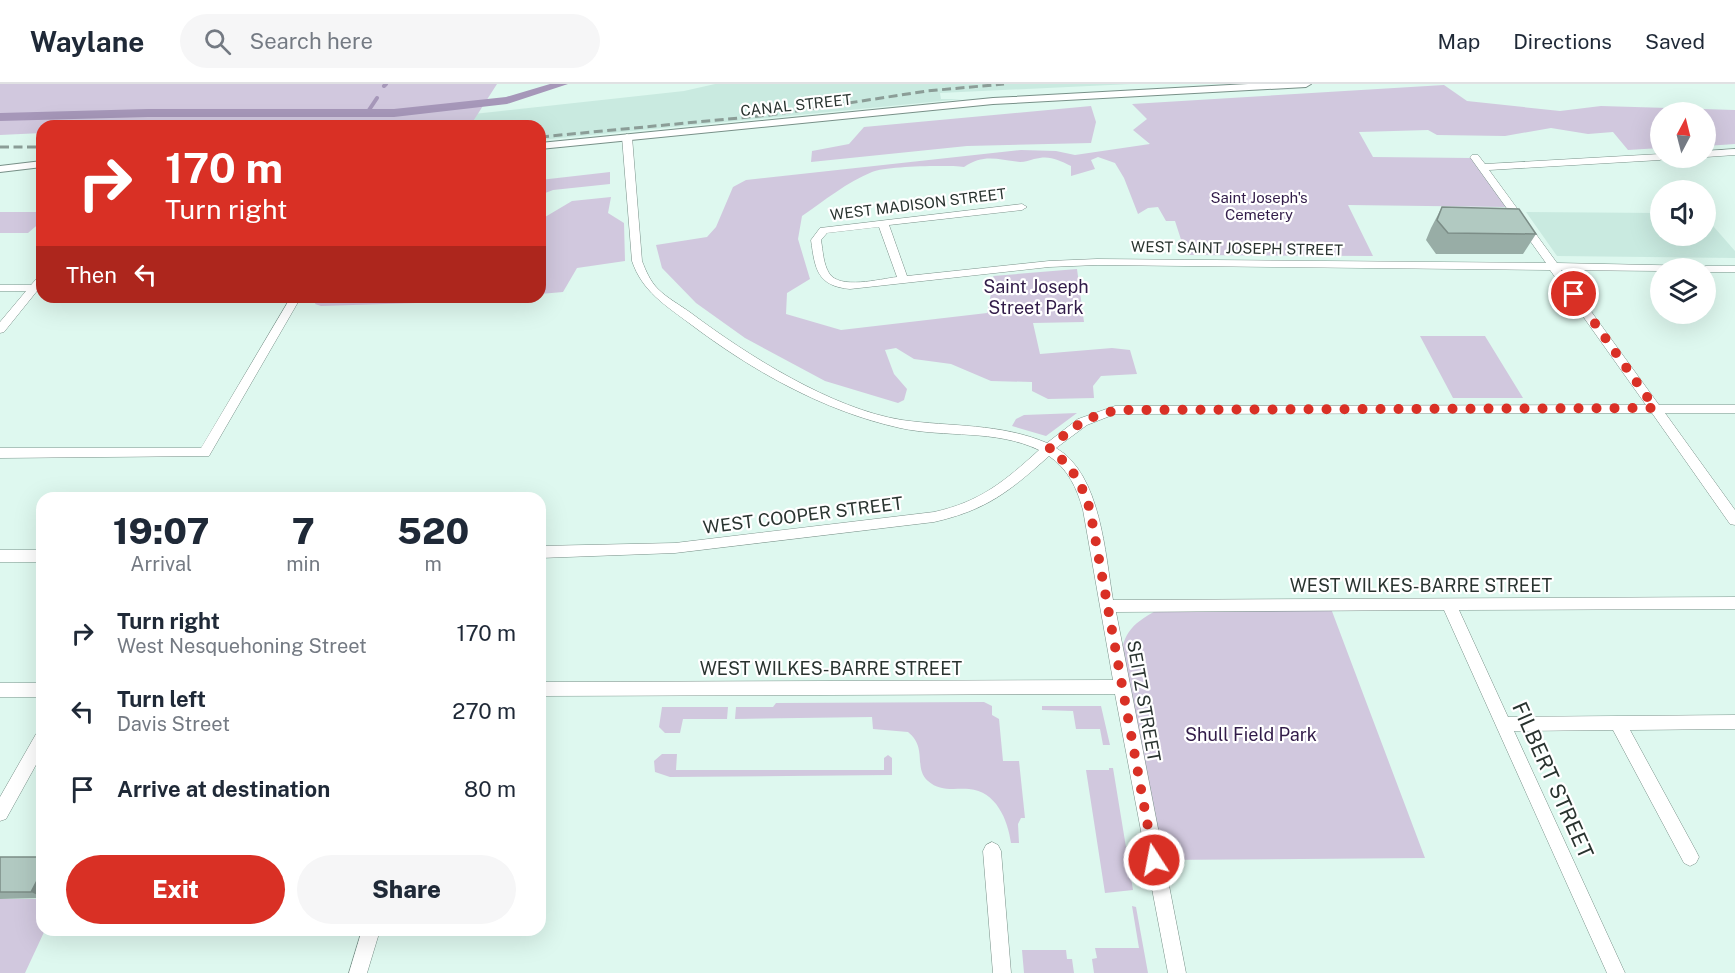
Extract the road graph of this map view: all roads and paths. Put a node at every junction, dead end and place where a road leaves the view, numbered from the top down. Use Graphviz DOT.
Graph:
graph roads {
  1 [pos="1306,84"];
  2 [pos="627,137"];
  3 [pos="546,145"];
  4 [pos="1735,152"];
  5 [pos="1716,153"];
  6 [pos="1475,157"];
  7 [pos="1650,158"];
  8 [pos="36,165"];
  9 [pos="1484,167"];
  10 [pos="0,169"];
  11 [pos="1022,207"];
  12 [pos="882,223"];
  13 [pos="819,235"];
  14 [pos="1556,267"];
  15 [pos="1650,268"];
  16 [pos="1716,269"];
  17 [pos="1735,269"];
  18 [pos="903,280"];
  19 [pos="36,285"];
  20 [pos="0,288"];
  21 [pos="36,289"];
  22 [pos="292,303"];
  23 [pos="0,329"];
  24 [pos="1655,408"];
  25 [pos="1735,409"];
  26 [pos="1049,449"];
  27 [pos="0,453"];
  28 [pos="1735,520"];
  29 [pos="546,552"];
  30 [pos="0,556"];
  31 [pos="36,556"];
  32 [pos="1735,603"];
  33 [pos="1449,605"];
  34 [pos="1108,606"];
  35 [pos="1122,687"];
  36 [pos="546,689"];
  37 [pos="0,690"];
  38 [pos="36,690"];
  39 [pos="1617,722"];
  40 [pos="1735,722"];
  41 [pos="1503,724"];
  42 [pos="36,750"];
  43 [pos="0,813"];
  44 [pos="992,851"];
  45 [pos="1690,856"];
  46 [pos="369,936"];
  47 [pos="358,973"];
  48 [pos="1002,973"];
  49 [pos="1177,973"];
  50 [pos="1616,973"];
  1 -- 2 [label="street, CANAL STREET"];
  2 -- 3 [label="street, CANAL STREET"];
  2 -- 26 [label="street"];
  4 -- 5 [label="street"];
  6 -- 9 [label="street"];
  7 -- 9 [label="street"];
  8 -- 10 [label="street"];
  9 -- 14 [label="street"];
  11 -- 12 [label="street, WEST MADISON STREET"];
  12 -- 13 [label="street, WEST MADISON STREET"];
  12 -- 18 [label="street"];
  13 -- 18 [label="street, WEST SAINT JOSEPH STREET"];
  14 -- 15 [label="street, WEST SAINT JOSEPH STREET"];
  14 -- 18 [label="street, WEST SAINT JOSEPH STREET"];
  14 -- 24 [label="street"];
  16 -- 17 [label="street"];
  19 -- 20 [label="street"];
  21 -- 23 [label="street"];
  22 -- 27 [label="street"];
  24 -- 25 [label="street, WEST COOPER STREET"];
  24 -- 26 [label="street, WEST COOPER STREET"];
  24 -- 28 [label="street"];
  26 -- 29 [label="street, WEST COOPER STREET"];
  26 -- 34 [label="street, SEITZ STREET"];
  30 -- 31 [label="street"];
  32 -- 33 [label="street, WEST WILKES-BARRE STREET"];
  33 -- 34 [label="street, WEST WILKES-BARRE STREET"];
  33 -- 41 [label="street, FILBERT STREET"];
  34 -- 35 [label="street, SEITZ STREET"];
  35 -- 36 [label="street, WEST WILKES-BARRE STREET"];
  35 -- 49 [label="street, SEITZ STREET"];
  37 -- 38 [label="street"];
  39 -- 40 [label="street"];
  39 -- 41 [label="street"];
  39 -- 45 [label="street"];
  41 -- 50 [label="street, FILBERT STREET"];
  42 -- 43 [label="street"];
  44 -- 48 [label="street"];
  46 -- 47 [label="street"];
}
